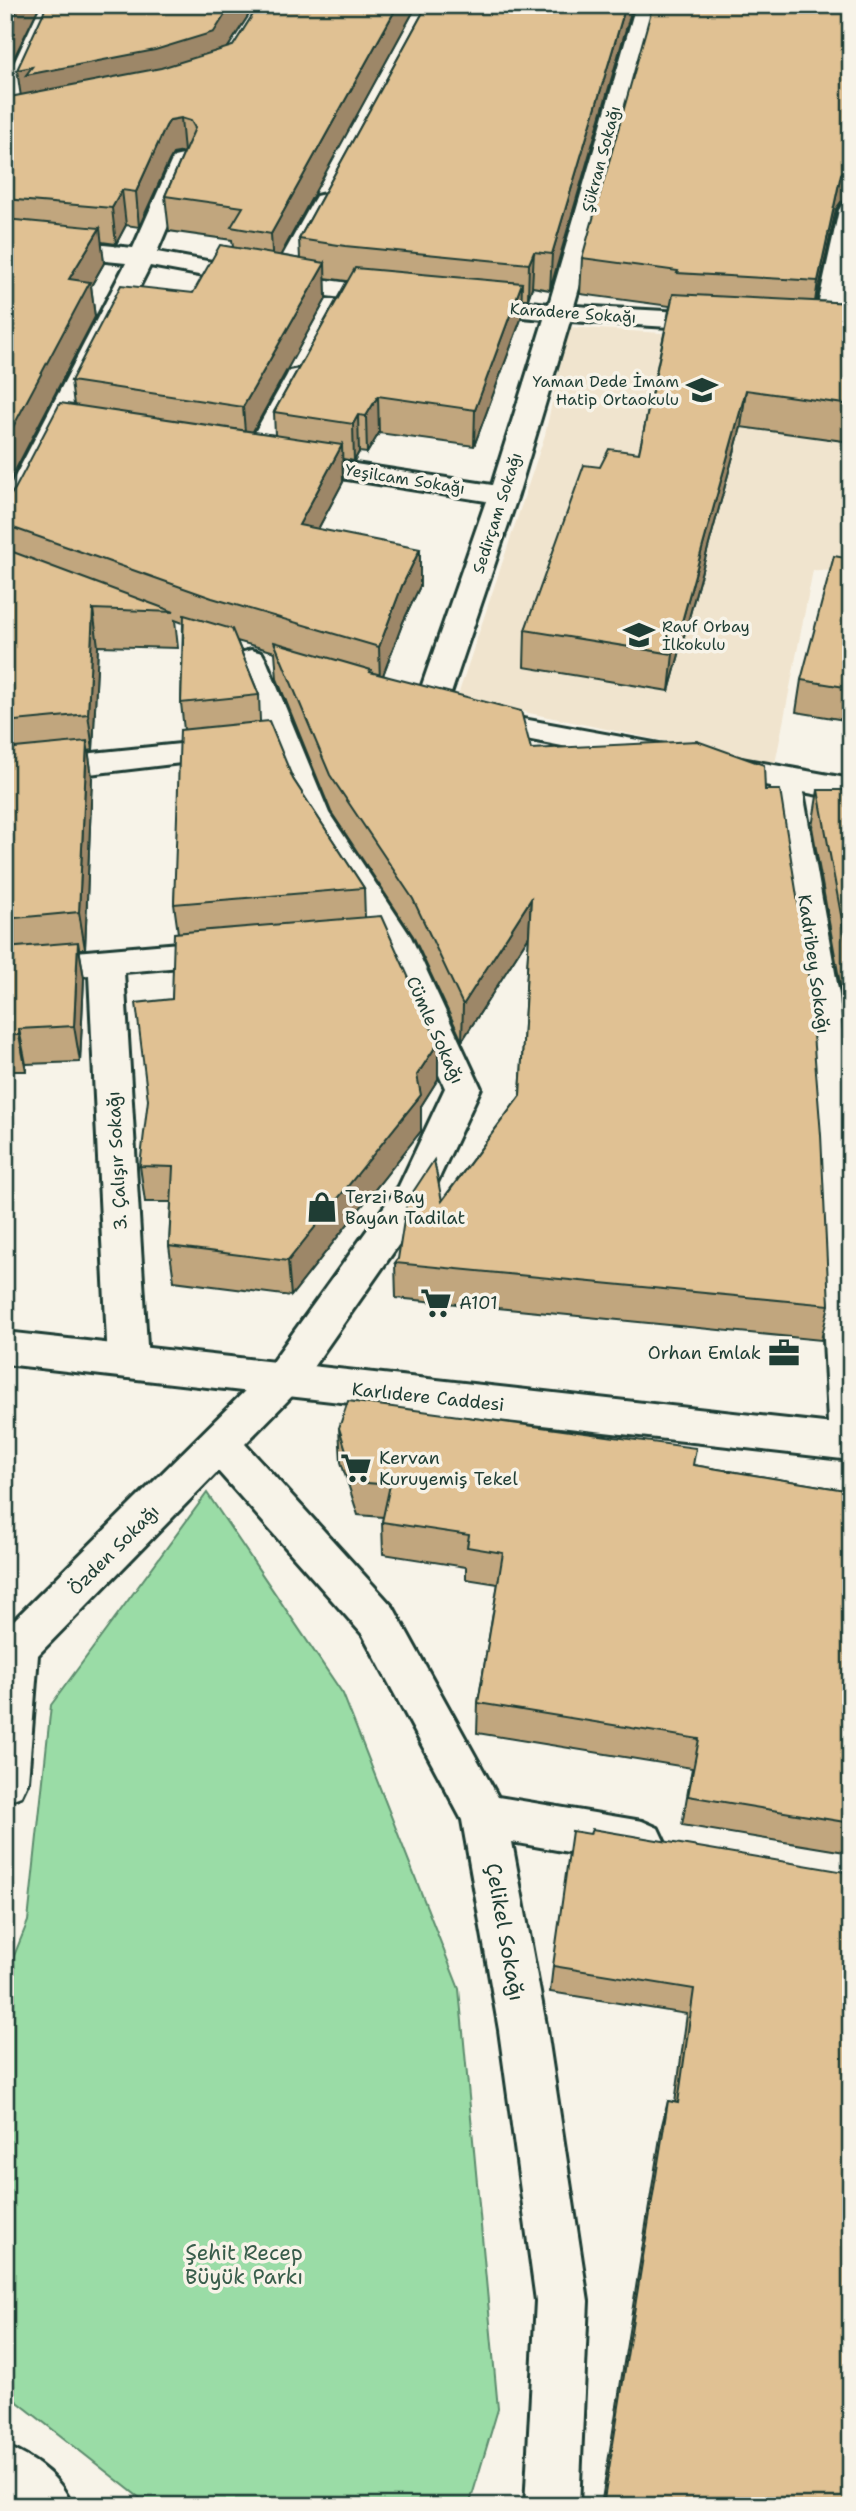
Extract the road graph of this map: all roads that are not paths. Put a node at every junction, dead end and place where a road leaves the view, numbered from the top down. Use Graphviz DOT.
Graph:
graph roads {
  1 [pos="52,5"];
  2 [pos="647,5"];
  3 [pos="13,76"];
  4 [pos="10,118"];
  5 [pos="183,162"];
  6 [pos="333,186"];
  7 [pos="851,210"];
  8 [pos="5,243"];
  9 [pos="142,257"];
  10 [pos="281,282"];
  11 [pos="559,313"];
  12 [pos="746,324"];
  13 [pos="799,327"];
  14 [pos="838,328"];
  15 [pos="313,351"];
  16 [pos="505,495"];
  17 [pos="5,524"];
  18 [pos="289,671"];
  19 [pos="285,743"];
  20 [pos="5,773"];
  21 [pos="785,779"];
  22 [pos="851,790"];
  23 [pos="394,937"];
  24 [pos="353,940"];
  25 [pos="257,948"];
  26 [pos="106,961"];
  27 [pos="5,970"];
  28 [pos="836,995"];
  29 [pos="843,1171"];
  30 [pos="5,1348"];
  31 [pos="128,1362"];
  32 [pos="281,1381"];
  33 [pos="850,1443"];
  34 [pos="219,1444"];
  35 [pos="11,1648"];
  36 [pos="5,1781"];
  37 [pos="484,1816"];
  38 [pos="688,1850"];
  39 [pos="5,2473"];
  40 [pos="45,2506"];
  41 [pos="552,2506"];
  1 -- 3 [label="street"];
  2 -- 11 [label="street, Şükran Sokağı"];
  3 -- 4 [label="street"];
  5 -- 9 [label="street"];
  6 -- 10 [label="street"];
  7 -- 14 [label="street"];
  8 -- 9 [label="street, Karadere Sokağı"];
  9 -- 10 [label="street, Karadere Sokağı"];
  9 -- 17 [label="street"];
  10 -- 11 [label="street, Karadere Sokağı"];
  11 -- 12 [label="street, Karadere Sokağı"];
  11 -- 16 [label="street, Sedirçam Sokağı"];
  13 -- 14 [label="street"];
  15 -- 16 [label="street, Yeşilcam Sokağı"];
  16 -- 21 [label="street, Sedirçam Sokağı"];
  18 -- 19 [label="street, Cümle Sokağı"];
  19 -- 20 [label="street"];
  19 -- 23 [label="street, Cümle Sokağı"];
  21 -- 22 [label="street"];
  21 -- 28 [label="street, Kadribey Sokağı"];
  23 -- 24 [label="street"];
  23 -- 32 [label="street, Cümle Sokağı"];
  25 -- 26 [label="street"];
  26 -- 27 [label="street"];
  26 -- 31 [label="street, 3. Çalışır Sokağı"];
  28 -- 29 [label="street, Kadribey Sokağı"];
  29 -- 33 [label="street, Kadribey Sokağı"];
  30 -- 31 [label="street, Karlıdere Caddesi"];
  31 -- 32 [label="street, Karlıdere Caddesi"];
  32 -- 33 [label="street, Karlıdere Caddesi"];
  32 -- 34 [label="street, Cümle Sokağı"];
  34 -- 35 [label="street, Özden Sokağı"];
  34 -- 37 [label="street, Çelikel Sokağı"];
  35 -- 36 [label="street"];
  37 -- 38 [label="street"];
  37 -- 41 [label="street, Çelikel Sokağı"];
  39 -- 40 [label="street"];
}
